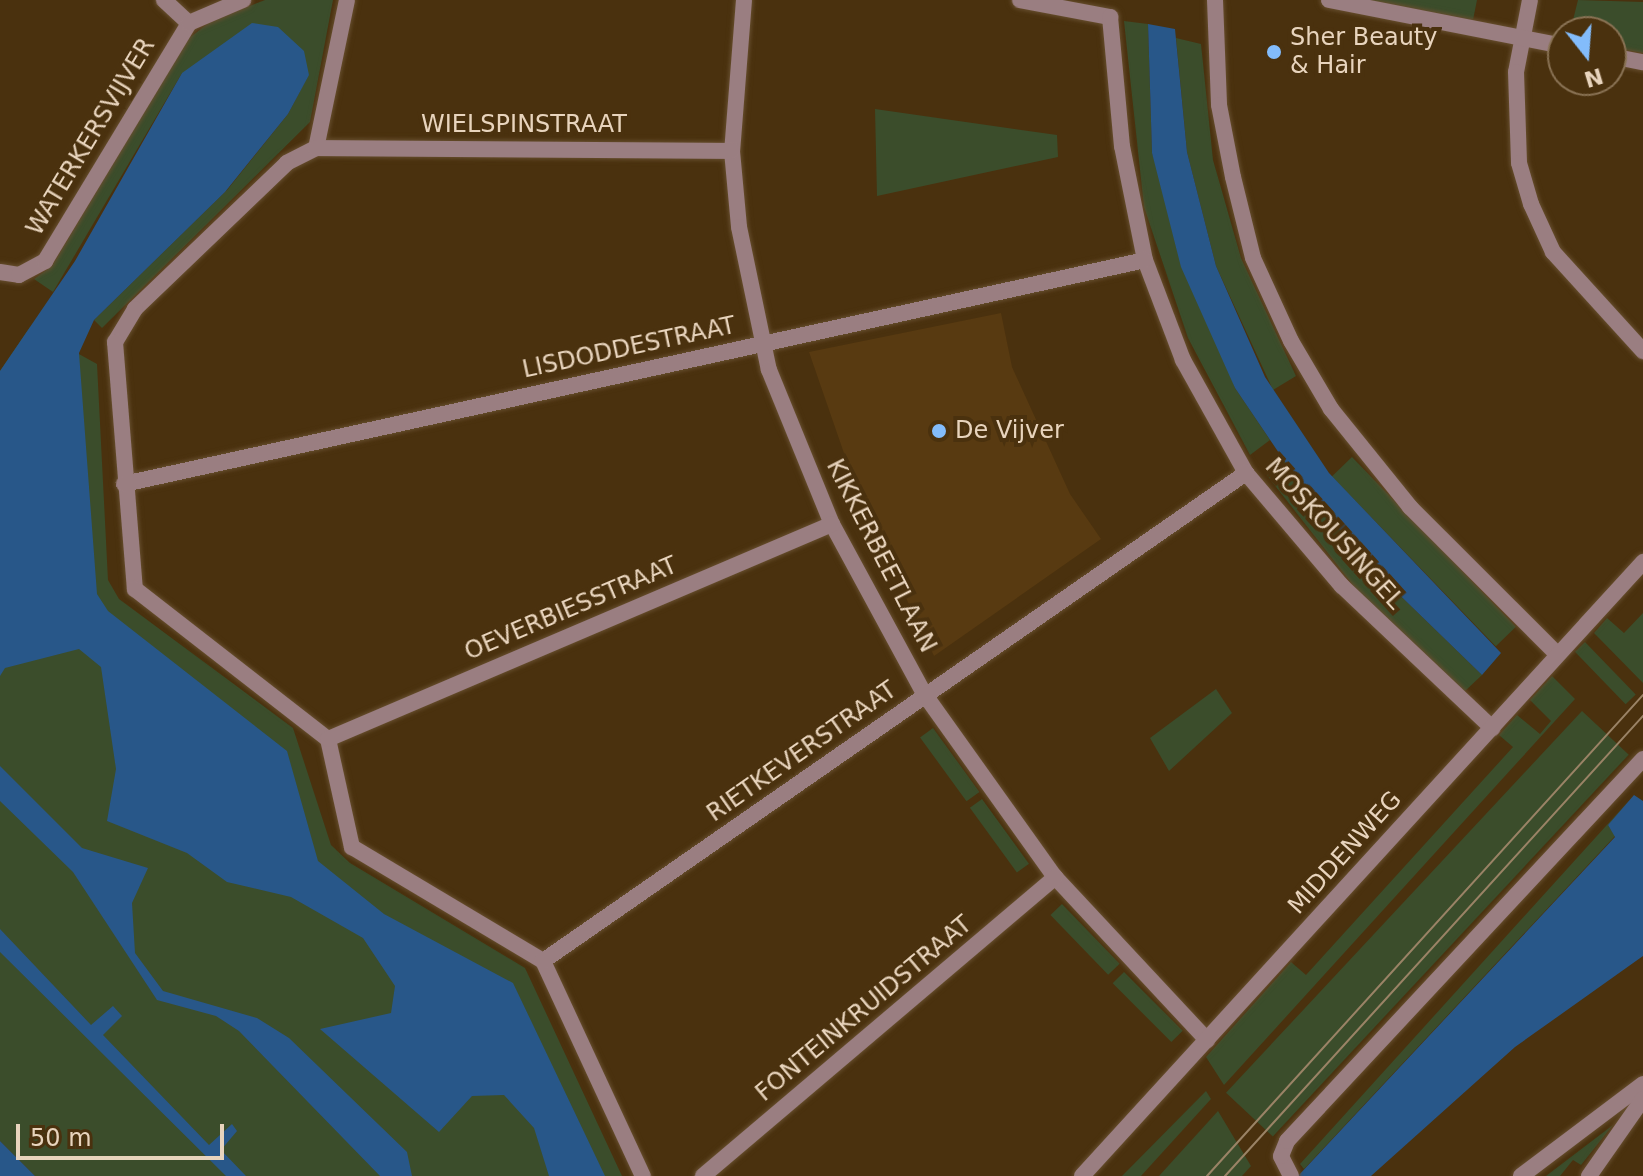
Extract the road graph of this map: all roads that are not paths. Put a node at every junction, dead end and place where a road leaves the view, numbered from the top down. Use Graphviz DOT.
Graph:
graph roads {
  1 [pos="164,0"];
  2 [pos="243,0"];
  3 [pos="347,0"];
  4 [pos="744,0"];
  5 [pos="1020,0"];
  6 [pos="1215,0"];
  7 [pos="1329,0"];
  8 [pos="1530,0"];
  9 [pos="189,23"];
  10 [pos="1521,37"];
  11 [pos="1547,43"];
  12 [pos="316,148"];
  13 [pos="732,151"];
  14 [pos="1145,260"];
  15 [pos="0,272"];
  16 [pos="762,344"];
  17 [pos="1643,351"];
  18 [pos="1246,473"];
  19 [pos="124,484"];
  20 [pos="832,524"];
  21 [pos="1643,562"];
  22 [pos="1557,654"];
  23 [pos="925,695"];
  24 [pos="1492,728"];
  25 [pos="328,739"];
  26 [pos="1643,759"];
  27 [pos="1055,877"];
  28 [pos="543,961"];
  29 [pos="1207,1040"];
  30 [pos="1643,1084"];
  31 [pos="1643,1099"];
  32 [pos="643,1176"];
  33 [pos="703,1176"];
  34 [pos="1082,1176"];
  35 [pos="1291,1176"];
  36 [pos="1521,1176"];
  37 [pos="1589,1176"];
  1 -- 9 [label="street"];
  2 -- 9 [label="street"];
  3 -- 12 [label="street"];
  4 -- 13 [label="street, KIKKERBEETLAAN"];
  5 -- 14 [label="street, MOSKOUSINGEL"];
  6 -- 22 [label="street"];
  7 -- 10 [label="street"];
  8 -- 10 [label="street"];
  9 -- 15 [label="street, WATERKERSVIJVER"];
  10 -- 11 [label="street"];
  10 -- 17 [label="street"];
  12 -- 13 [label="street, WIELSPINSTRAAT"];
  12 -- 19 [label="street"];
  13 -- 16 [label="street, KIKKERBEETLAAN"];
  14 -- 16 [label="street, LISDODDESTRAAT"];
  14 -- 18 [label="street, MOSKOUSINGEL"];
  16 -- 19 [label="street, LISDODDESTRAAT"];
  16 -- 20 [label="street, KIKKERBEETLAAN"];
  18 -- 23 [label="street, RIETKEVERSTRAAT"];
  18 -- 24 [label="street, MOSKOUSINGEL"];
  19 -- 25 [label="street"];
  20 -- 23 [label="street, KIKKERBEETLAAN"];
  20 -- 25 [label="street, OEVERBIESSTRAAT"];
  21 -- 22 [label="street, MIDDENWEG"];
  22 -- 24 [label="street, MIDDENWEG"];
  23 -- 27 [label="street, KIKKERBEETLAAN"];
  23 -- 28 [label="street, RIETKEVERSTRAAT"];
  24 -- 29 [label="street, MIDDENWEG"];
  25 -- 28 [label="street"];
  26 -- 35 [label="street"];
  27 -- 29 [label="street, KIKKERBEETLAAN"];
  27 -- 33 [label="street, FONTEINKRUIDSTRAAT"];
  28 -- 32 [label="street"];
  29 -- 34 [label="street, MIDDENWEG"];
  30 -- 36 [label="street"];
  31 -- 37 [label="street"];
}
